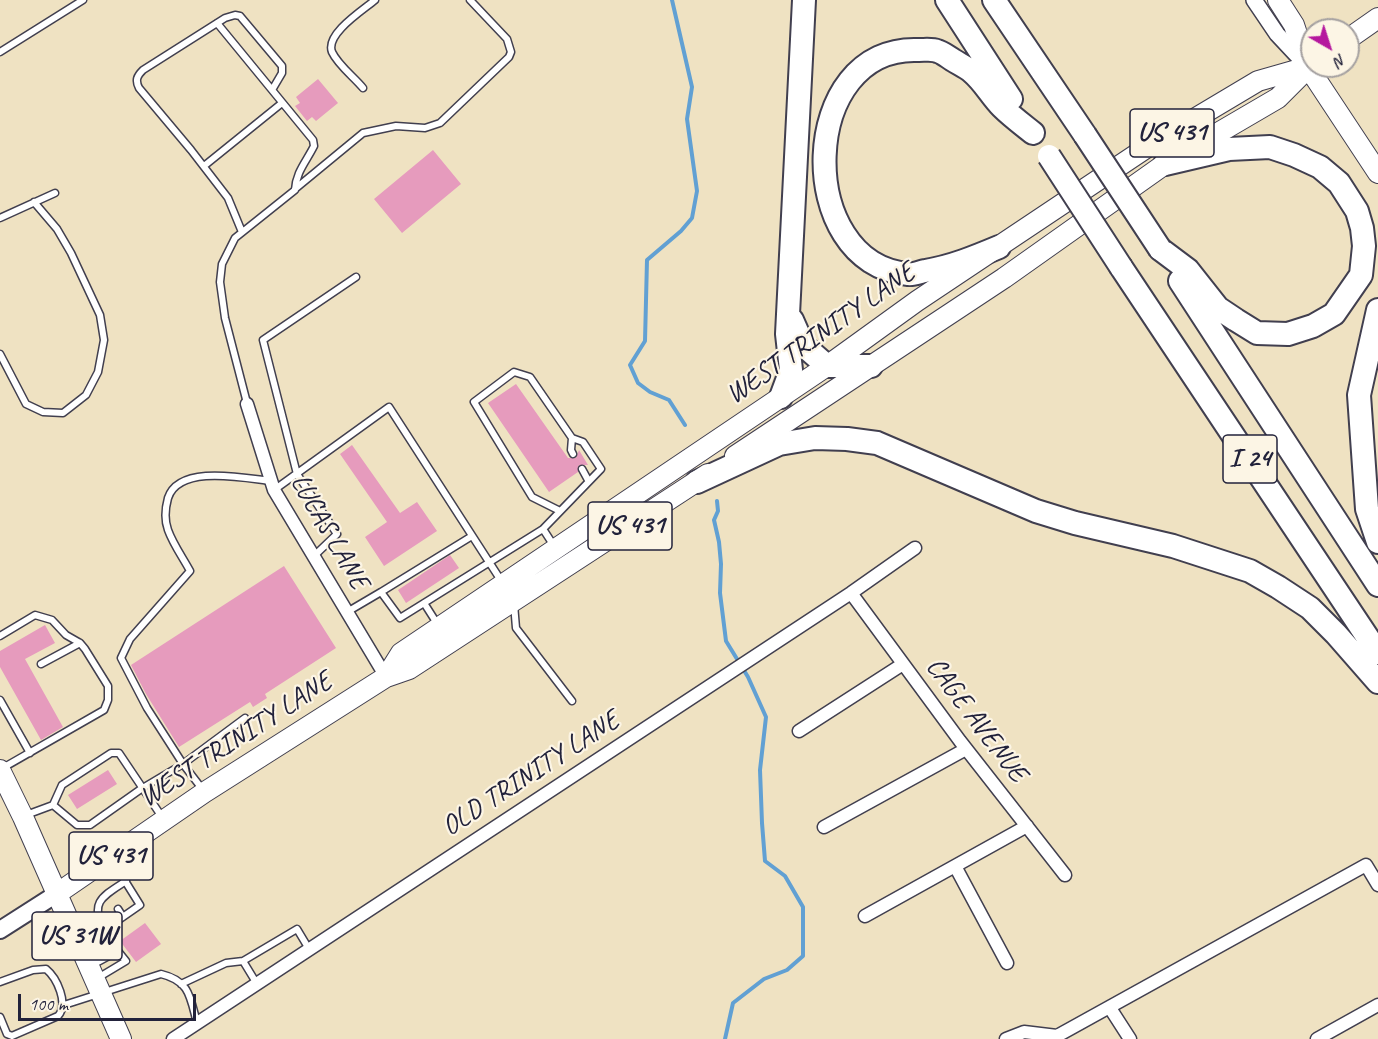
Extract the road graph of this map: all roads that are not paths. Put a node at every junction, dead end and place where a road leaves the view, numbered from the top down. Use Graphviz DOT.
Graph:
graph roads {
  1 [pos="82,0"];
  2 [pos="375,0"];
  3 [pos="470,0"];
  4 [pos="804,0"];
  5 [pos="947,0"];
  6 [pos="994,0"];
  7 [pos="1254,0"];
  8 [pos="1278,0"];
  9 [pos="1377,20"];
  10 [pos="217,23"];
  11 [pos="1360,31"];
  12 [pos="1300,40"];
  13 [pos="0,52"];
  14 [pos="1300,56"];
  15 [pos="1300,68"];
  16 [pos="1300,75"];
  17 [pos="1318,78"];
  18 [pos="363,88"];
  19 [pos="272,90"];
  20 [pos="282,103"];
  21 [pos="1033,133"];
  22 [pos="1165,164"];
  23 [pos="204,166"];
  24 [pos="1378,173"];
  25 [pos="295,190"];
  26 [pos="55,193"];
  27 [pos="34,202"];
  28 [pos="0,218"];
  29 [pos="242,232"];
  30 [pos="999,247"];
  31 [pos="1160,249"];
  32 [pos="356,277"];
  33 [pos="788,310"];
  34 [pos="1378,310"];
  35 [pos="0,354"];
  36 [pos="827,366"];
  37 [pos="871,366"];
  38 [pos="781,397"];
  39 [pos="247,404"];
  40 [pos="573,438"];
  41 [pos="573,454"];
  42 [pos="582,469"];
  43 [pos="297,474"];
  44 [pos="588,480"];
  45 [pos="697,482"];
  46 [pos="273,486"];
  47 [pos="560,511"];
  48 [pos="543,530"];
  49 [pos="471,536"];
  50 [pos="1378,542"];
  51 [pos="915,548"];
  52 [pos="557,549"];
  53 [pos="314,556"];
  54 [pos="490,563"];
  55 [pos="568,566"];
  56 [pos="1378,585"];
  57 [pos="381,592"];
  58 [pos="509,593"];
  59 [pos="851,593"];
  60 [pos="424,603"];
  61 [pos="347,612"];
  62 [pos="444,635"];
  63 [pos="0,636"];
  64 [pos="80,643"];
  65 [pos="1378,653"];
  66 [pos="41,664"];
  67 [pos="903,664"];
  68 [pos="386,677"];
  69 [pos="1378,682"];
  70 [pos="0,700"];
  71 [pos="572,701"];
  72 [pos="245,718"];
  73 [pos="799,731"];
  74 [pos="966,748"];
  75 [pos="30,753"];
  76 [pos="183,764"];
  77 [pos="2,778"];
  78 [pos="141,789"];
  79 [pos="205,792"];
  80 [pos="53,805"];
  81 [pos="24,817"];
  82 [pos="164,820"];
  83 [pos="1027,826"];
  84 [pos="824,827"];
  85 [pos="110,857"];
  86 [pos="955,866"];
  87 [pos="1065,875"];
  88 [pos="126,881"];
  89 [pos="1378,885"];
  90 [pos="58,893"];
  91 [pos="107,893"];
  92 [pos="111,900"];
  93 [pos="118,909"];
  94 [pos="865,916"];
  95 [pos="123,917"];
  96 [pos="0,930"];
  97 [pos="104,930"];
  98 [pos="309,949"];
  99 [pos="118,951"];
  100 [pos="243,961"];
  101 [pos="1007,963"];
  102 [pos="96,979"];
  103 [pos="0,982"];
  104 [pos="181,984"];
  105 [pos="257,984"];
  106 [pos="64,1005"];
  107 [pos="1378,1005"];
  108 [pos="1110,1008"];
  109 [pos="0,1017"];
  110 [pos="197,1023"];
  111 [pos="121,1039"];
  112 [pos="173,1039"];
  113 [pos="1006,1039"];
  114 [pos="1130,1039"];
  115 [pos="1317,1039"];
  1 -- 13 [label="lane"];
  2 -- 18 [label="lane"];
  3 -- 25 [label="lane"];
  4 -- 33 [label="highway"];
  5 -- 21 [label="highway, I 24"];
  6 -- 31 [label="highway, I 24, bridge"];
  7 -- 14 [label="street"];
  8 -- 12 [label="main road"];
  9 -- 11 [label="main road"];
  10 -- 19 [label="lane"];
  10 -- 19 [label="lane"];
  10 -- 23 [label="lane"];
  15 -- 30 [label="main road, WEST TRINITY LANE / US 431"];
  16 -- 22 [label="main road, WEST TRINITY LANE / US 431"];
  17 -- 24 [label="main road"];
  19 -- 20 [label="lane"];
  20 -- 23 [label="lane"];
  20 -- 25 [label="lane"];
  21 -- 30 [label="highway"];
  21 -- 65 [label="highway, I 24, bridge"];
  22 -- 31 [label="highway"];
  22 -- 37 [label="main road, WEST TRINITY LANE / US 431"];
  23 -- 29 [label="lane"];
  25 -- 29 [label="lane"];
  26 -- 27 [label="lane"];
  27 -- 28 [label="lane"];
  27 -- 35 [label="lane"];
  29 -- 39 [label="lane"];
  30 -- 36 [label="main road, WEST TRINITY LANE / US 431"];
  31 -- 56 [label="highway, I 24"];
  32 -- 43 [label="lane"];
  33 -- 36 [label="highway"];
  33 -- 38 [label="highway"];
  34 -- 50 [label="highway"];
  36 -- 37 [label="highway"];
  36 -- 38 [label="main road, WEST TRINITY LANE / US 431"];
  37 -- 45 [label="main road, WEST TRINITY LANE / US 431"];
  38 -- 52 [label="main road, WEST TRINITY LANE / US 431"];
  39 -- 46 [label="street, LUCAS LANE"];
  40 -- 41 [label="lane"];
  40 -- 44 [label="lane"];
  40 -- 47 [label="lane"];
  42 -- 44 [label="lane"];
  43 -- 46 [label="lane"];
  43 -- 49 [label="lane"];
  43 -- 53 [label="lane"];
  44 -- 47 [label="lane"];
  45 -- 55 [label="main road, WEST TRINITY LANE / US 431"];
  45 -- 69 [label="highway"];
  46 -- 53 [label="street, LUCAS LANE"];
  46 -- 76 [label="lane"];
  47 -- 48 [label="lane"];
  48 -- 52 [label="lane"];
  48 -- 54 [label="lane"];
  49 -- 54 [label="lane"];
  49 -- 57 [label="lane"];
  51 -- 59 [label="street, OLD TRINITY LANE"];
  52 -- 55 [label="lane"];
  52 -- 58 [label="main road, WEST TRINITY LANE / US 431"];
  53 -- 61 [label="street, LUCAS LANE"];
  54 -- 58 [label="lane"];
  54 -- 60 [label="lane"];
  55 -- 58 [label="main road, WEST TRINITY LANE / US 431"];
  57 -- 60 [label="lane"];
  57 -- 61 [label="lane"];
  58 -- 62 [label="main road, WEST TRINITY LANE / US 431"];
  58 -- 71 [label="lane"];
  59 -- 67 [label="street, CAGE AVENUE"];
  59 -- 98 [label="street, OLD TRINITY LANE"];
  60 -- 62 [label="lane"];
  61 -- 68 [label="street, LUCAS LANE"];
  62 -- 68 [label="main road, WEST TRINITY LANE / US 431"];
  63 -- 64 [label="lane"];
  64 -- 66 [label="lane"];
  64 -- 75 [label="lane"];
  67 -- 73 [label="street"];
  67 -- 74 [label="street, CAGE AVENUE"];
  68 -- 79 [label="main road, WEST TRINITY LANE / US 431"];
  70 -- 75 [label="lane"];
  72 -- 76 [label="lane"];
  74 -- 83 [label="street, CAGE AVENUE"];
  74 -- 84 [label="street"];
  75 -- 77 [label="lane"];
  76 -- 78 [label="lane"];
  76 -- 79 [label="lane"];
  77 -- 81 [label="main road, US 31W"];
  78 -- 80 [label="lane"];
  78 -- 80 [label="lane"];
  78 -- 82 [label="lane"];
  79 -- 82 [label="main road, WEST TRINITY LANE / US 431"];
  80 -- 81 [label="lane"];
  81 -- 90 [label="main road, US 31W"];
  82 -- 85 [label="main road, WEST TRINITY LANE / US 431"];
  83 -- 86 [label="street"];
  83 -- 87 [label="street, CAGE AVENUE"];
  85 -- 88 [label="lane"];
  85 -- 90 [label="main road, WEST TRINITY LANE / US 431"];
  86 -- 94 [label="street"];
  86 -- 101 [label="street"];
  88 -- 91 [label="lane"];
  88 -- 95 [label="lane"];
  89 -- 108 [label="street"];
  90 -- 96 [label="main road"];
  90 -- 102 [label="main road, US 31W"];
  91 -- 92 [label="lane"];
  91 -- 97 [label="lane"];
  93 -- 95 [label="lane"];
  95 -- 97 [label="lane"];
  97 -- 99 [label="lane"];
  98 -- 100 [label="lane"];
  98 -- 105 [label="street, OLD TRINITY LANE"];
  99 -- 102 [label="lane"];
  99 -- 102 [label="lane"];
  100 -- 104 [label="lane"];
  100 -- 105 [label="lane"];
  102 -- 104 [label="lane"];
  102 -- 106 [label="lane"];
  102 -- 111 [label="main road, US 31W"];
  103 -- 106 [label="lane"];
  104 -- 110 [label="lane"];
  105 -- 110 [label="street, OLD TRINITY LANE"];
  106 -- 109 [label="lane"];
  107 -- 115 [label="street"];
  108 -- 113 [label="street"];
  108 -- 114 [label="street"];
  110 -- 112 [label="street, OLD TRINITY LANE"];
}
